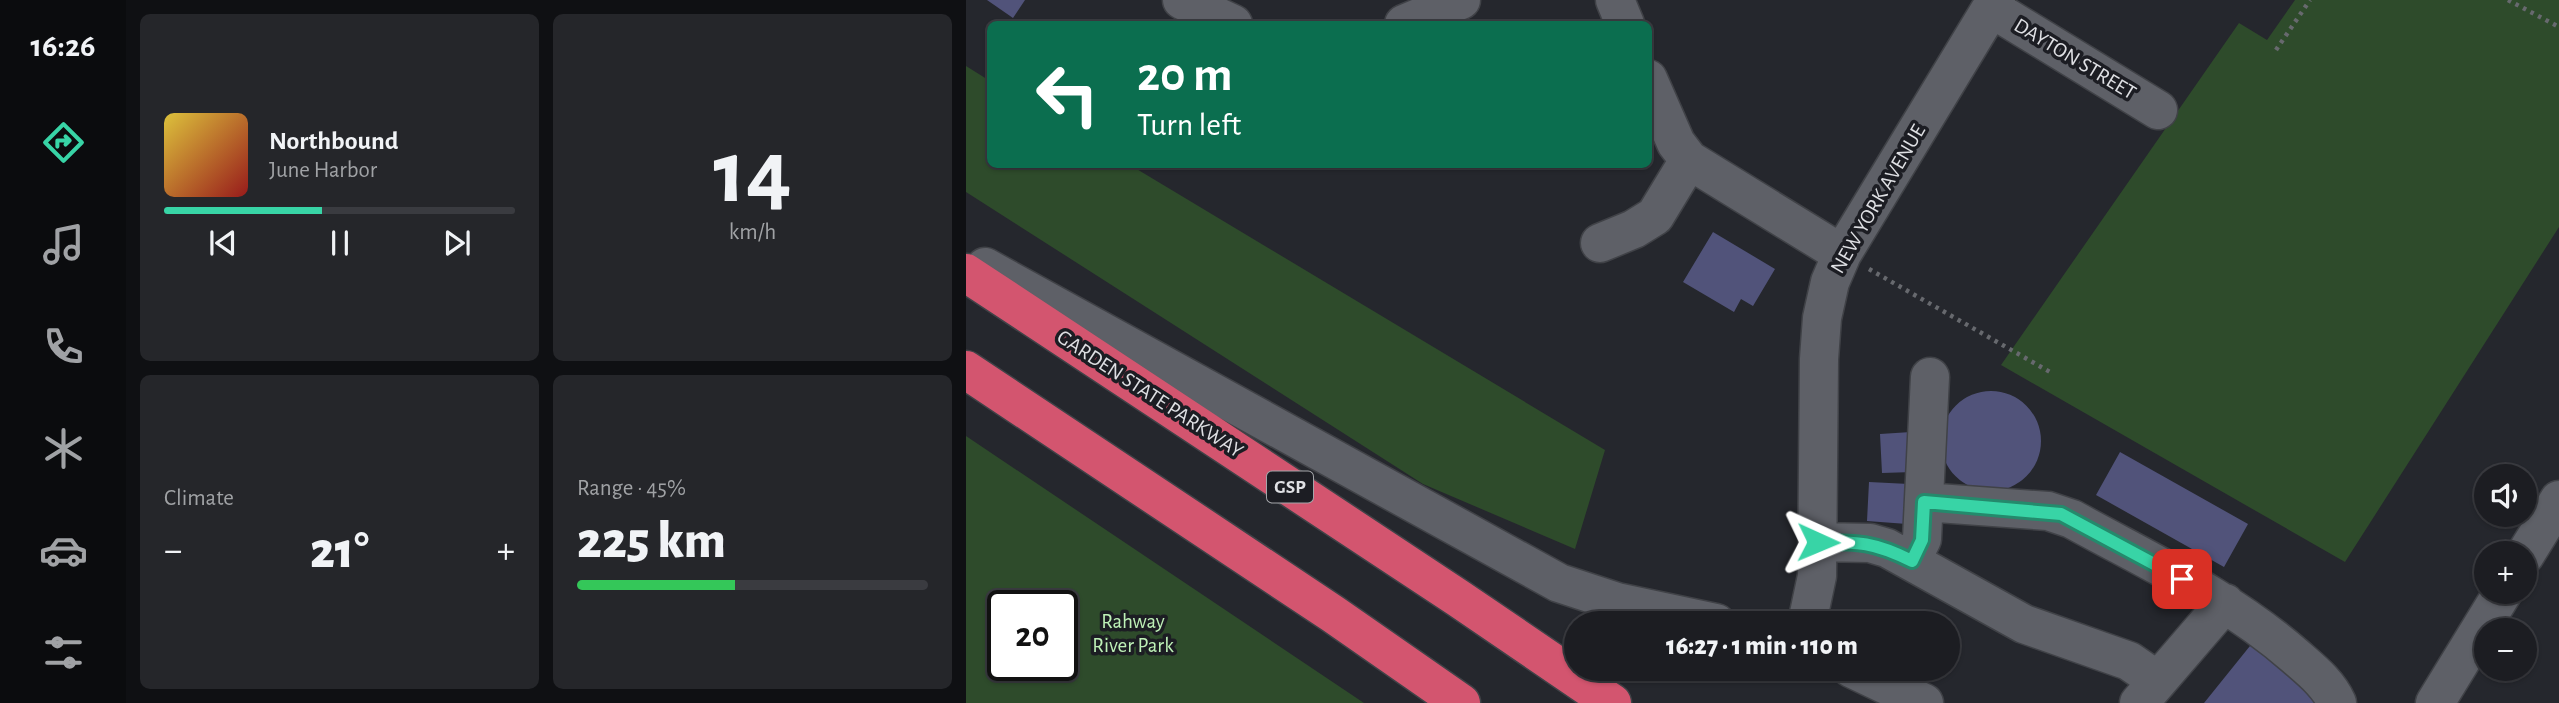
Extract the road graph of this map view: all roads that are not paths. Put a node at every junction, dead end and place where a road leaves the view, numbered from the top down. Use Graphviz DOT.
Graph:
graph roads {
  1 [pos="1182,0"];
  2 [pos="1461,0"];
  3 [pos="1615,0"];
  4 [pos="1994,4"];
  5 [pos="1227,21"];
  6 [pos="1411,21"];
  7 [pos="1624,21"];
  8 [pos="1652,88"];
  9 [pos="2158,110"];
  10 [pos="1689,160"];
  11 [pos="1600,243"];
  12 [pos="1842,254"];
  13 [pos="966,257"];
  14 [pos="966,273"];
  15 [pos="966,370"];
  16 [pos="1930,377"];
  17 [pos="2559,500"];
  18 [pos="1924,502"];
  19 [pos="2534,541"];
  20 [pos="1818,542"];
  21 [pos="1912,561"];
  22 [pos="2225,603"];
  23 [pos="2496,604"];
  24 [pos="1659,611"];
  25 [pos="1809,611"];
  26 [pos="1878,681"];
  27 [pos="2149,692"];
  28 [pos="1461,703"];
  29 [pos="1612,703"];
  30 [pos="1924,703"];
  31 [pos="2337,703"];
  32 [pos="2435,703"];
  1 -- 5 [label="street"];
  2 -- 6 [label="street"];
  3 -- 7 [label="street"];
  4 -- 9 [label="street, DAYTON STREET"];
  4 -- 12 [label="street, NEW YORK AVENUE"];
  8 -- 10 [label="street"];
  10 -- 11 [label="street"];
  10 -- 12 [label="street"];
  12 -- 20 [label="street, NEW YORK AVENUE"];
  13 -- 24 [label="street"];
  14 -- 29 [label="highway, GARDEN STATE PARKWAY / GSP"];
  15 -- 28 [label="highway"];
  16 -- 18 [label="street"];
  17 -- 19 [label="street"];
  18 -- 21 [label="street"];
  18 -- 22 [label="street"];
  20 -- 21 [label="street"];
  20 -- 25 [label="street, NEW YORK AVENUE"];
  21 -- 27 [label="street"];
  22 -- 27 [label="street"];
  22 -- 31 [label="street"];
  23 -- 32 [label="street"];
  26 -- 30 [label="street"];
}
